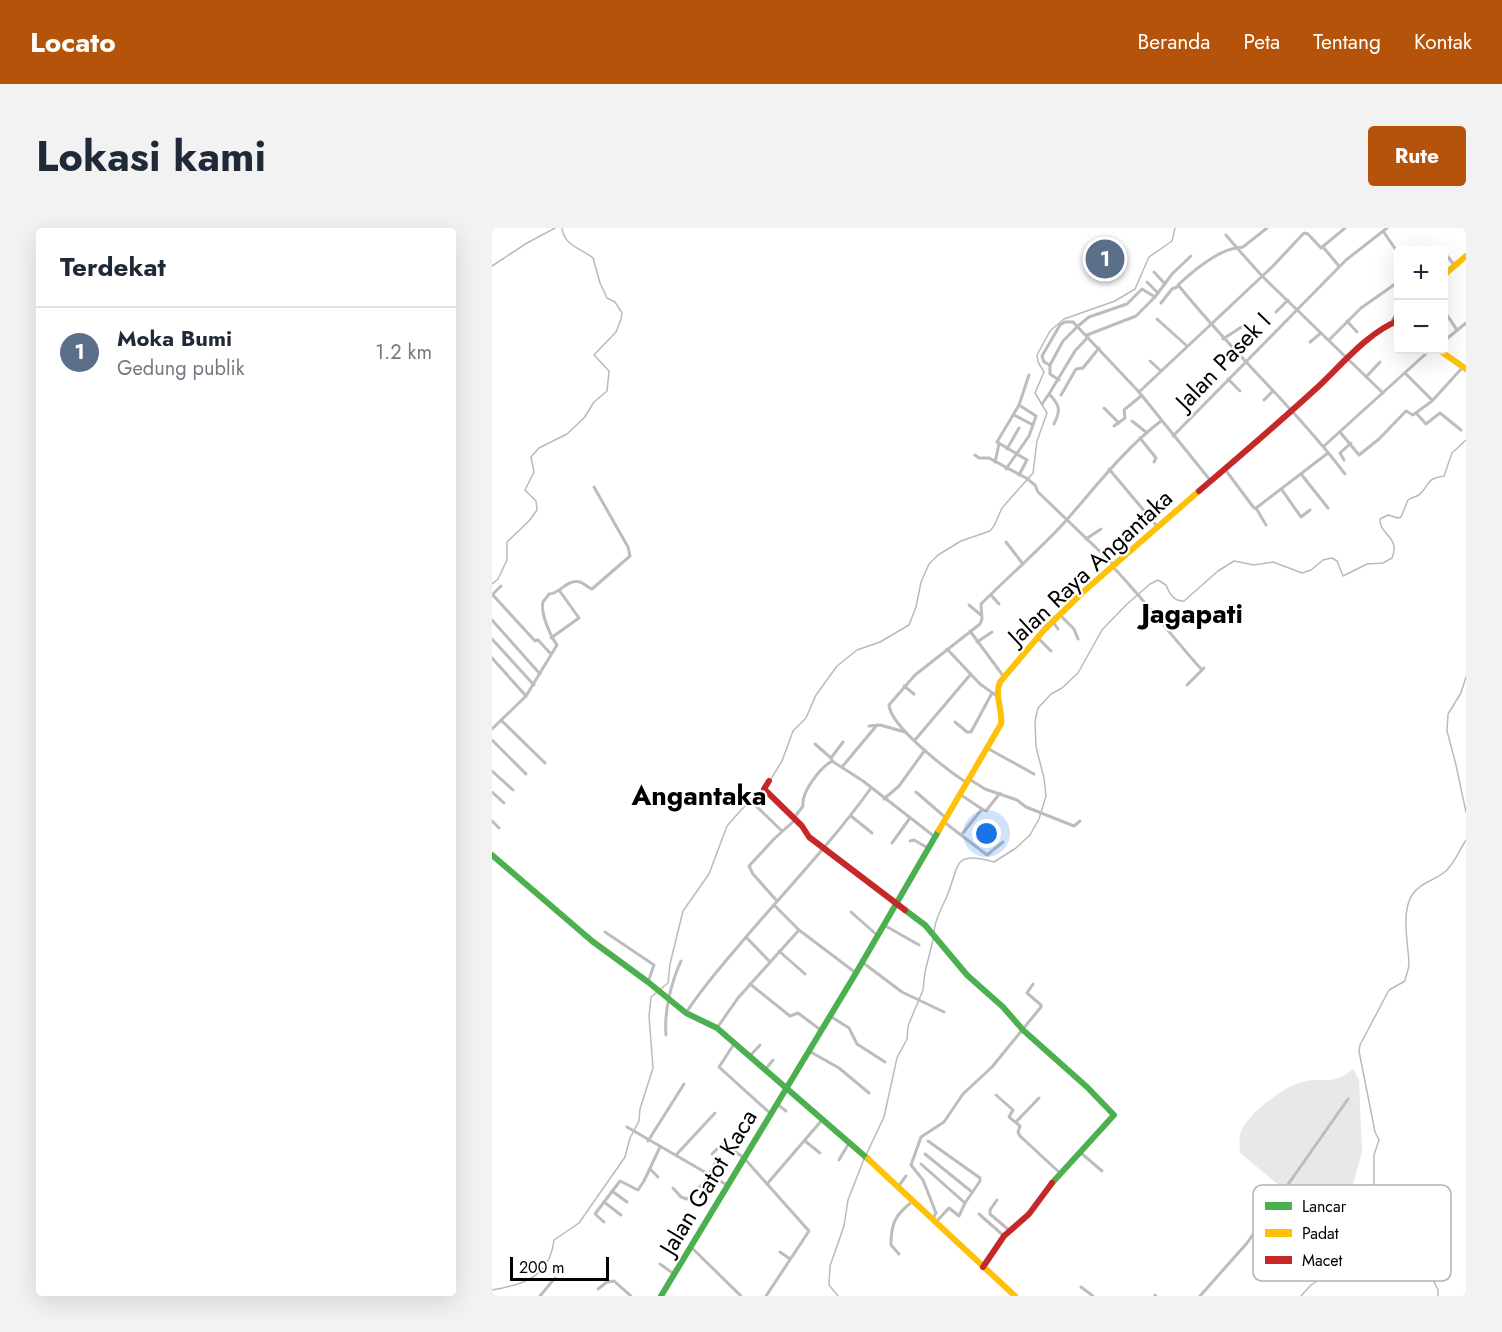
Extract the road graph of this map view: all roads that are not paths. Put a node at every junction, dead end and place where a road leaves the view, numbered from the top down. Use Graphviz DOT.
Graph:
graph roads {
  1 [pos="1267,228"];
  2 [pos="1345,228"];
  3 [pos="1387,228"];
  4 [pos="1383,231"];
  5 [pos="1226,235"];
  6 [pos="1323,247"];
  7 [pos="1394,247"];
  8 [pos="1237,248"];
  9 [pos="1191,256"];
  10 [pos="1466,256"];
  11 [pos="1448,257"];
  12 [pos="1339,266"];
  13 [pos="1455,266"];
  14 [pos="1448,271"];
  15 [pos="1154,272"];
  16 [pos="1262,276"];
  17 [pos="1147,282"];
  18 [pos="1165,284"];
  19 [pos="1394,284"];
  20 [pos="1178,285"];
  21 [pos="1158,293"];
  22 [pos="1155,297"];
  23 [pos="1288,300"];
  24 [pos="1161,303"];
  25 [pos="1296,308"];
  26 [pos="1276,312"];
  27 [pos="1448,315"];
  28 [pos="1158,319"];
  29 [pos="1347,321"];
  30 [pos="1466,323"];
  31 [pos="1246,324"];
  32 [pos="1394,324"];
  33 [pos="1210,325"];
  34 [pos="1078,326"];
  35 [pos="1457,330"];
  36 [pos="1357,332"];
  37 [pos="1321,333"];
  38 [pos="1448,337"];
  39 [pos="1090,339"];
  40 [pos="1223,339"];
  41 [pos="1328,340"];
  42 [pos="1310,342"];
  43 [pos="1187,346"];
  44 [pos="1099,348"];
  45 [pos="1426,354"];
  46 [pos="1444,354"];
  47 [pos="1150,361"];
  48 [pos="1347,361"];
  49 [pos="1246,362"];
  50 [pos="1380,362"];
  51 [pos="1050,365"];
  52 [pos="1463,369"];
  53 [pos="1161,371"];
  54 [pos="1406,374"];
  55 [pos="1029,375"];
  56 [pos="1366,377"];
  57 [pos="1228,379"];
  58 [pos="1059,380"];
  59 [pos="1240,391"];
  60 [pos="1273,391"];
  61 [pos="1383,393"];
  62 [pos="1049,394"];
  63 [pos="1140,394"];
  64 [pos="1061,395"];
  65 [pos="1264,400"];
  66 [pos="1432,400"];
  67 [pos="1042,404"];
  68 [pos="1019,405"];
  69 [pos="1104,408"];
  70 [pos="1292,410"];
  71 [pos="1414,414"];
  72 [pos="1014,415"];
  73 [pos="1132,421"];
  74 [pos="1161,421"];
  75 [pos="1119,423"];
  76 [pos="1054,424"];
  77 [pos="1033,425"];
  78 [pos="1114,426"];
  79 [pos="1018,428"];
  80 [pos="1461,430"];
  81 [pos="1146,432"];
  82 [pos="1340,432"];
  83 [pos="1173,436"];
  84 [pos="1140,438"];
  85 [pos="1351,443"];
  86 [pos="999,444"];
  87 [pos="1324,446"];
  88 [pos="1007,449"];
  89 [pos="1329,453"];
  90 [pos="1016,454"];
  91 [pos="975,455"];
  92 [pos="1344,460"];
  93 [pos="995,462"];
  94 [pos="1154,462"];
  95 [pos="1224,468"];
  96 [pos="1006,469"];
  97 [pos="1109,469"];
  98 [pos="1301,474"];
  99 [pos="1345,474"];
  100 [pos="1018,476"];
  101 [pos="1210,480"];
  102 [pos="594,487"];
  103 [pos="1282,490"];
  104 [pos="1256,508"];
  105 [pos="1328,508"];
  106 [pos="1310,510"];
  107 [pos="1066,520"];
  108 [pos="1266,525"];
  109 [pos="1157,526"];
  110 [pos="1101,529"];
  111 [pos="1086,539"];
  112 [pos="1006,542"];
  113 [pos="1023,564"];
  114 [pos="1113,566"];
  115 [pos="501,586"];
  116 [pos="559,590"];
  117 [pos="492,594"];
  118 [pos="991,594"];
  119 [pos="999,604"];
  120 [pos="969,605"];
  121 [pos="981,615"];
  122 [pos="1060,615"];
  123 [pos="492,620"];
  124 [pos="1053,622"];
  125 [pos="1058,629"];
  126 [pos="970,632"];
  127 [pos="992,632"];
  128 [pos="1037,637"];
  129 [pos="551,638"];
  130 [pos="492,639"];
  131 [pos="1078,639"];
  132 [pos="977,642"];
  133 [pos="947,649"];
  134 [pos="1051,651"];
  135 [pos="550,653"];
  136 [pos="492,658"];
  137 [pos="540,674"];
  138 [pos="970,675"];
  139 [pos="1004,677"];
  140 [pos="534,685"];
  141 [pos="904,685"];
  142 [pos="1187,685"];
  143 [pos="914,694"];
  144 [pos="994,694"];
  145 [pos="526,696"];
  146 [pos="501,720"];
  147 [pos="955,722"];
  148 [pos="876,725"];
  149 [pos="869,726"];
  150 [pos="492,729"];
  151 [pos="905,732"];
  152 [pos="492,740"];
  153 [pos="915,741"];
  154 [pos="843,742"];
  155 [pos="815,744"];
  156 [pos="987,748"];
  157 [pos="925,750"];
  158 [pos="831,759"];
  159 [pos="544,763"];
  160 [pos="842,767"];
  161 [pos="492,771"];
  162 [pos="526,774"];
  163 [pos="1034,774"];
  164 [pos="770,781"];
  165 [pos="968,781"];
  166 [pos="871,789"];
  167 [pos="513,790"];
  168 [pos="492,792"];
  169 [pos="916,792"];
  170 [pos="1000,793"];
  171 [pos="960,795"];
  172 [pos="884,799"];
  173 [pos="504,803"];
  174 [pos="756,806"];
  175 [pos="982,809"];
  176 [pos="851,816"];
  177 [pos="910,818"];
  178 [pos="795,819"];
  179 [pos="945,820"];
  180 [pos="492,821"];
  181 [pos="1080,821"];
  182 [pos="499,828"];
  183 [pos="782,831"];
  184 [pos="872,833"];
  185 [pos="962,834"];
  186 [pos="935,837"];
  187 [pos="910,841"];
  188 [pos="1003,842"];
  189 [pos="892,843"];
  190 [pos="928,848"];
  191 [pos="823,850"];
  192 [pos="492,855"];
  193 [pos="777,901"];
  194 [pos="896,904"];
  195 [pos="774,905"];
  196 [pos="851,912"];
  197 [pos="884,925"];
  198 [pos="799,930"];
  199 [pos="605,932"];
  200 [pos="877,935"];
  201 [pos="747,937"];
  202 [pos="919,945"];
  203 [pos="779,951"];
  204 [pos="681,961"];
  205 [pos="770,962"];
  206 [pos="862,962"];
  207 [pos="856,973"];
  208 [pos="805,974"];
  209 [pos="648,981"];
  210 [pos="750,984"];
  211 [pos="1033,984"];
  212 [pos="669,1000"];
  213 [pos="944,1012"];
  214 [pos="686,1013"];
  215 [pos="830,1016"];
  216 [pos="717,1028"];
  217 [pos="1023,1030"];
  218 [pos="822,1031"];
  219 [pos="666,1035"];
  220 [pos="734,1044"];
  221 [pos="760,1045"];
  222 [pos="809,1051"];
  223 [pos="749,1057"];
  224 [pos="773,1060"];
  225 [pos="885,1062"];
  226 [pos="765,1070"];
  227 [pos="684,1084"];
  228 [pos="787,1088"];
  229 [pos="869,1093"];
  230 [pos="996,1095"];
  231 [pos="1039,1098"];
  232 [pos="1348,1099"];
  233 [pos="777,1104"];
  234 [pos="786,1111"];
  235 [pos="715,1113"];
  236 [pos="771,1114"];
  237 [pos="822,1120"];
  238 [pos="1016,1122"];
  239 [pos="627,1126"];
  240 [pos="648,1141"];
  241 [pos="805,1141"];
  242 [pos="928,1141"];
  243 [pos="849,1143"];
  244 [pos="660,1147"];
  245 [pos="820,1153"];
  246 [pos="1082,1153"];
  247 [pos="712,1154"];
  248 [pos="925,1154"];
  249 [pos="676,1155"];
  250 [pos="744,1158"];
  251 [pos="717,1160"];
  252 [pos="840,1160"];
  253 [pos="921,1164"];
  254 [pos="650,1169"];
  255 [pos="1102,1171"];
  256 [pos="1061,1174"];
  257 [pos="710,1175"];
  258 [pos="906,1176"];
  259 [pos="658,1177"];
  260 [pos="767,1184"];
  261 [pos="727,1185"];
  262 [pos="1288,1185"];
  263 [pos="898,1186"];
  264 [pos="673,1188"];
  265 [pos="612,1191"];
  266 [pos="972,1192"];
  267 [pos="998,1200"];
  268 [pos="913,1201"];
  269 [pos="604,1202"];
  270 [pos="627,1202"];
  271 [pos="965,1203"];
  272 [pos="979,1214"];
  273 [pos="621,1215"];
  274 [pos="604,1222"];
  275 [pos="934,1222"];
  276 [pos="1010,1231"];
  277 [pos="1253,1235"];
  278 [pos="1004,1236"];
  279 [pos="690,1247"];
  280 [pos="780,1252"];
  281 [pos="899,1254"];
  282 [pos="790,1259"];
  283 [pos="660,1264"];
  284 [pos="983,1267"];
  285 [pos="674,1274"];
  286 [pos="555,1278"];
  287 [pos="1081,1287"];
  288 [pos="598,1289"];
  289 [pos="540,1296"];
  290 [pos="631,1296"];
  291 [pos="661,1296"];
  292 [pos="741,1296"];
  293 [pos="766,1296"];
  294 [pos="1015,1296"];
  295 [pos="1093,1296"];
  296 [pos="1200,1296"];
  1 -- 8 [label="street"];
  2 -- 6 [label="street"];
  3 -- 4 [label="street, Jalan Pasek I"];
  4 -- 7 [label="street"];
  4 -- 12 [label="street, Jalan Pasek I"];
  5 -- 8 [label="street"];
  6 -- 12 [label="street"];
  6 -- 16 [label="street"];
  8 -- 16 [label="street"];
  8 -- 20 [label="street"];
  9 -- 18 [label="street"];
  10 -- 13 [label="main road"];
  11 -- 13 [label="street"];
  12 -- 25 [label="street, Jalan Pasek I"];
  13 -- 14 [label="main road"];
  15 -- 18 [label="street"];
  16 -- 23 [label="street"];
  16 -- 33 [label="street"];
  17 -- 21 [label="street"];
  18 -- 21 [label="street"];
  19 -- 29 [label="street"];
  20 -- 24 [label="street"];
  20 -- 33 [label="street"];
  21 -- 22 [label="street"];
  22 -- 34 [label="street"];
  22 -- 39 [label="street"];
  23 -- 25 [label="street"];
  23 -- 26 [label="street"];
  25 -- 37 [label="street"];
  25 -- 49 [label="street, Jalan Pasek I"];
  27 -- 35 [label="street"];
  28 -- 43 [label="street"];
  29 -- 36 [label="street"];
  29 -- 41 [label="street"];
  30 -- 35 [label="street"];
  31 -- 40 [label="street"];
  32 -- 48 [label="main road, Jalan Raya Angantaka"];
  33 -- 40 [label="street"];
  33 -- 43 [label="street"];
  34 -- 39 [label="street"];
  34 -- 51 [label="street"];
  34 -- 51 [label="street"];
  35 -- 38 [label="street"];
  37 -- 41 [label="street"];
  37 -- 42 [label="street"];
  39 -- 44 [label="street"];
  39 -- 58 [label="street"];
  40 -- 49 [label="street"];
  41 -- 48 [label="street"];
  43 -- 53 [label="street"];
  44 -- 63 [label="street"];
  44 -- 64 [label="street"];
  45 -- 54 [label="street"];
  46 -- 52 [label="main road"];
  47 -- 53 [label="street"];
  48 -- 56 [label="street"];
  48 -- 70 [label="main road, Jalan Raya Angantaka"];
  49 -- 57 [label="street, Jalan Pasek I"];
  49 -- 60 [label="street"];
  50 -- 56 [label="street"];
  51 -- 58 [label="street"];
  52 -- 66 [label="street"];
  53 -- 63 [label="street"];
  54 -- 61 [label="street"];
  54 -- 66 [label="street"];
  55 -- 68 [label="street"];
  56 -- 61 [label="street"];
  57 -- 59 [label="street"];
  57 -- 83 [label="street, Jalan Pasek I"];
  58 -- 62 [label="street"];
  60 -- 65 [label="street"];
  60 -- 70 [label="street"];
  61 -- 82 [label="street"];
  62 -- 67 [label="street"];
  62 -- 76 [label="street"];
  63 -- 74 [label="street"];
  63 -- 75 [label="street"];
  66 -- 71 [label="street"];
  68 -- 72 [label="street"];
  68 -- 77 [label="street"];
  69 -- 75 [label="street"];
  70 -- 87 [label="street"];
  70 -- 95 [label="main road, Jalan Raya Angantaka"];
  71 -- 80 [label="street"];
  71 -- 85 [label="street"];
  72 -- 77 [label="street"];
  72 -- 86 [label="street"];
  73 -- 81 [label="street"];
  74 -- 81 [label="street"];
  74 -- 83 [label="street"];
  75 -- 78 [label="street"];
  77 -- 90 [label="street"];
  79 -- 88 [label="street"];
  81 -- 84 [label="street"];
  82 -- 85 [label="street"];
  82 -- 87 [label="street"];
  83 -- 101 [label="street"];
  84 -- 94 [label="street"];
  84 -- 97 [label="street"];
  85 -- 92 [label="street"];
  86 -- 88 [label="street"];
  86 -- 93 [label="street"];
  87 -- 89 [label="street"];
  88 -- 90 [label="street"];
  89 -- 98 [label="street"];
  89 -- 99 [label="street"];
  90 -- 96 [label="street"];
  90 -- 100 [label="street"];
  91 -- 93 [label="street"];
  93 -- 96 [label="street"];
  95 -- 101 [label="main road, Jalan Raya Angantaka"];
  95 -- 104 [label="street"];
  96 -- 100 [label="street"];
  97 -- 107 [label="street"];
  97 -- 109 [label="street"];
  98 -- 103 [label="street"];
  98 -- 105 [label="street"];
  100 -- 107 [label="street"];
  101 -- 109 [label="main road, Jalan Raya Angantaka"];
  102 -- 116 [label="street"];
  103 -- 104 [label="street"];
  103 -- 106 [label="street"];
  104 -- 108 [label="street"];
  107 -- 111 [label="street"];
  107 -- 113 [label="street"];
  109 -- 114 [label="main road, Jalan Raya Angantaka"];
  110 -- 111 [label="street"];
  111 -- 114 [label="street"];
  112 -- 113 [label="street"];
  113 -- 118 [label="street"];
  114 -- 122 [label="main road, Jalan Raya Angantaka"];
  114 -- 142 [label="street"];
  115 -- 117 [label="street"];
  116 -- 129 [label="street"];
  116 -- 129 [label="street"];
  117 -- 135 [label="street"];
  118 -- 119 [label="street"];
  118 -- 121 [label="street"];
  120 -- 121 [label="street"];
  121 -- 126 [label="street"];
  122 -- 124 [label="main road, Jalan Raya Angantaka"];
  122 -- 131 [label="street"];
  123 -- 137 [label="street"];
  124 -- 125 [label="street"];
  124 -- 128 [label="main road, Jalan Raya Angantaka"];
  126 -- 132 [label="street"];
  126 -- 133 [label="street"];
  127 -- 132 [label="street"];
  128 -- 134 [label="street"];
  128 -- 139 [label="main road, Jalan Raya Angantaka"];
  129 -- 135 [label="street"];
  130 -- 140 [label="street"];
  132 -- 139 [label="street"];
  133 -- 138 [label="street"];
  133 -- 141 [label="street"];
  135 -- 137 [label="street"];
  136 -- 145 [label="street"];
  137 -- 140 [label="street"];
  138 -- 144 [label="street"];
  138 -- 153 [label="street"];
  139 -- 144 [label="main road, Jalan Raya Angantaka"];
  140 -- 145 [label="street"];
  141 -- 143 [label="street"];
  141 -- 151 [label="street"];
  144 -- 147 [label="street"];
  144 -- 156 [label="main road, Jalan Raya Angantaka"];
  145 -- 146 [label="street"];
  146 -- 150 [label="street"];
  146 -- 159 [label="street"];
  148 -- 149 [label="street"];
  148 -- 151 [label="street"];
  148 -- 160 [label="street"];
  151 -- 153 [label="street"];
  152 -- 162 [label="street"];
  153 -- 157 [label="street"];
  154 -- 158 [label="street"];
  155 -- 158 [label="street"];
  156 -- 163 [label="street"];
  156 -- 165 [label="main road, Jalan Raya Angantaka"];
  157 -- 165 [label="street"];
  157 -- 172 [label="street"];
  158 -- 160 [label="street"];
  158 -- 178 [label="street"];
  160 -- 166 [label="street"];
  161 -- 167 [label="street"];
  164 -- 178 [label="main road"];
  165 -- 170 [label="street"];
  165 -- 171 [label="main road, Jalan Raya Angantaka"];
  166 -- 172 [label="street"];
  166 -- 176 [label="street"];
  168 -- 173 [label="street"];
  169 -- 179 [label="street"];
  170 -- 175 [label="street"];
  170 -- 181 [label="street"];
  171 -- 175 [label="street"];
  171 -- 179 [label="main road, Jalan Raya Angantaka"];
  172 -- 177 [label="street"];
  174 -- 183 [label="street"];
  175 -- 185 [label="street"];
  176 -- 184 [label="street"];
  176 -- 191 [label="street"];
  177 -- 186 [label="street"];
  177 -- 189 [label="street"];
  178 -- 183 [label="street"];
  178 -- 191 [label="main road"];
  179 -- 185 [label="street"];
  179 -- 186 [label="main road, Jalan Raya Angantaka"];
  180 -- 182 [label="street"];
  183 -- 193 [label="street"];
  185 -- 188 [label="street"];
  186 -- 190 [label="main road, Jalan Raya Angantaka"];
  187 -- 190 [label="street"];
  190 -- 194 [label="main road, Jalan Raya Angantaka"];
  191 -- 193 [label="street"];
  191 -- 194 [label="main road"];
  192 -- 209 [label="main road"];
  193 -- 195 [label="street"];
  194 -- 197 [label="main road, Jalan Raya Angantaka"];
  194 -- 217 [label="main road"];
  195 -- 198 [label="street"];
  195 -- 201 [label="street"];
  196 -- 200 [label="street"];
  197 -- 200 [label="main road, Jalan Raya Angantaka"];
  197 -- 202 [label="street"];
  198 -- 203 [label="street"];
  198 -- 207 [label="street"];
  199 -- 209 [label="street"];
  200 -- 206 [label="main road, Jalan Raya Angantaka"];
  201 -- 205 [label="street"];
  201 -- 214 [label="street"];
  203 -- 205 [label="street"];
  203 -- 208 [label="street"];
  204 -- 212 [label="street"];
  205 -- 210 [label="street"];
  206 -- 207 [label="main road, Jalan Raya Angantaka"];
  206 -- 213 [label="street"];
  207 -- 215 [label="main road, Jalan Raya Angantaka"];
  209 -- 212 [label="main road"];
  210 -- 216 [label="street"];
  210 -- 218 [label="street"];
  211 -- 217 [label="street"];
  212 -- 214 [label="main road"];
  212 -- 219 [label="street"];
  214 -- 216 [label="main road"];
  215 -- 218 [label="main road, Jalan Raya Angantaka"];
  215 -- 225 [label="street"];
  216 -- 220 [label="main road"];
  217 -- 246 [label="main road"];
  217 -- 275 [label="street"];
  218 -- 222 [label="main road, Jalan Raya Angantaka"];
  220 -- 223 [label="main road"];
  220 -- 236 [label="street"];
  221 -- 223 [label="street"];
  222 -- 228 [label="main road, Jalan Raya Angantaka"];
  222 -- 229 [label="street"];
  223 -- 226 [label="main road"];
  224 -- 226 [label="street"];
  226 -- 228 [label="main road"];
  227 -- 240 [label="street"];
  228 -- 233 [label="main road, Jalan Gatot Kaca"];
  228 -- 237 [label="main road"];
  230 -- 238 [label="street"];
  231 -- 238 [label="street"];
  232 -- 262 [label="street"];
  233 -- 234 [label="street"];
  233 -- 236 [label="main road, Jalan Gatot Kaca"];
  235 -- 249 [label="street"];
  236 -- 250 [label="main road, Jalan Gatot Kaca"];
  237 -- 241 [label="street"];
  237 -- 243 [label="main road"];
  238 -- 256 [label="street"];
  239 -- 240 [label="street"];
  240 -- 244 [label="street"];
  241 -- 245 [label="street"];
  241 -- 260 [label="street"];
  242 -- 266 [label="street"];
  243 -- 252 [label="street"];
  243 -- 263 [label="main road"];
  244 -- 249 [label="street"];
  244 -- 254 [label="street"];
  246 -- 255 [label="street"];
  246 -- 256 [label="main road"];
  247 -- 250 [label="street"];
  248 -- 266 [label="street"];
  249 -- 257 [label="street"];
  250 -- 260 [label="street"];
  250 -- 261 [label="main road, Jalan Gatot Kaca"];
  251 -- 257 [label="street"];
  253 -- 271 [label="street"];
  254 -- 259 [label="street"];
  254 -- 265 [label="street"];
  256 -- 276 [label="main road"];
  257 -- 261 [label="street"];
  257 -- 264 [label="street"];
  258 -- 263 [label="street"];
  260 -- 282 [label="street"];
  261 -- 279 [label="main road, Jalan Gatot Kaca"];
  263 -- 268 [label="main road"];
  265 -- 269 [label="street"];
  265 -- 270 [label="street"];
  266 -- 271 [label="street"];
  267 -- 276 [label="street"];
  268 -- 275 [label="main road"];
  268 -- 281 [label="street"];
  269 -- 273 [label="street"];
  269 -- 274 [label="street"];
  271 -- 275 [label="street"];
  272 -- 278 [label="street"];
  275 -- 284 [label="main road"];
  276 -- 278 [label="main road"];
  277 -- 296 [label="street"];
  278 -- 284 [label="main road"];
  279 -- 285 [label="main road, Jalan Gatot Kaca"];
  279 -- 292 [label="street"];
  280 -- 282 [label="street"];
  282 -- 293 [label="street"];
  283 -- 285 [label="street"];
  284 -- 294 [label="main road"];
  285 -- 291 [label="main road, Jalan Gatot Kaca"];
  286 -- 289 [label="street"];
  287 -- 295 [label="street"];
  288 -- 290 [label="street"];
}
